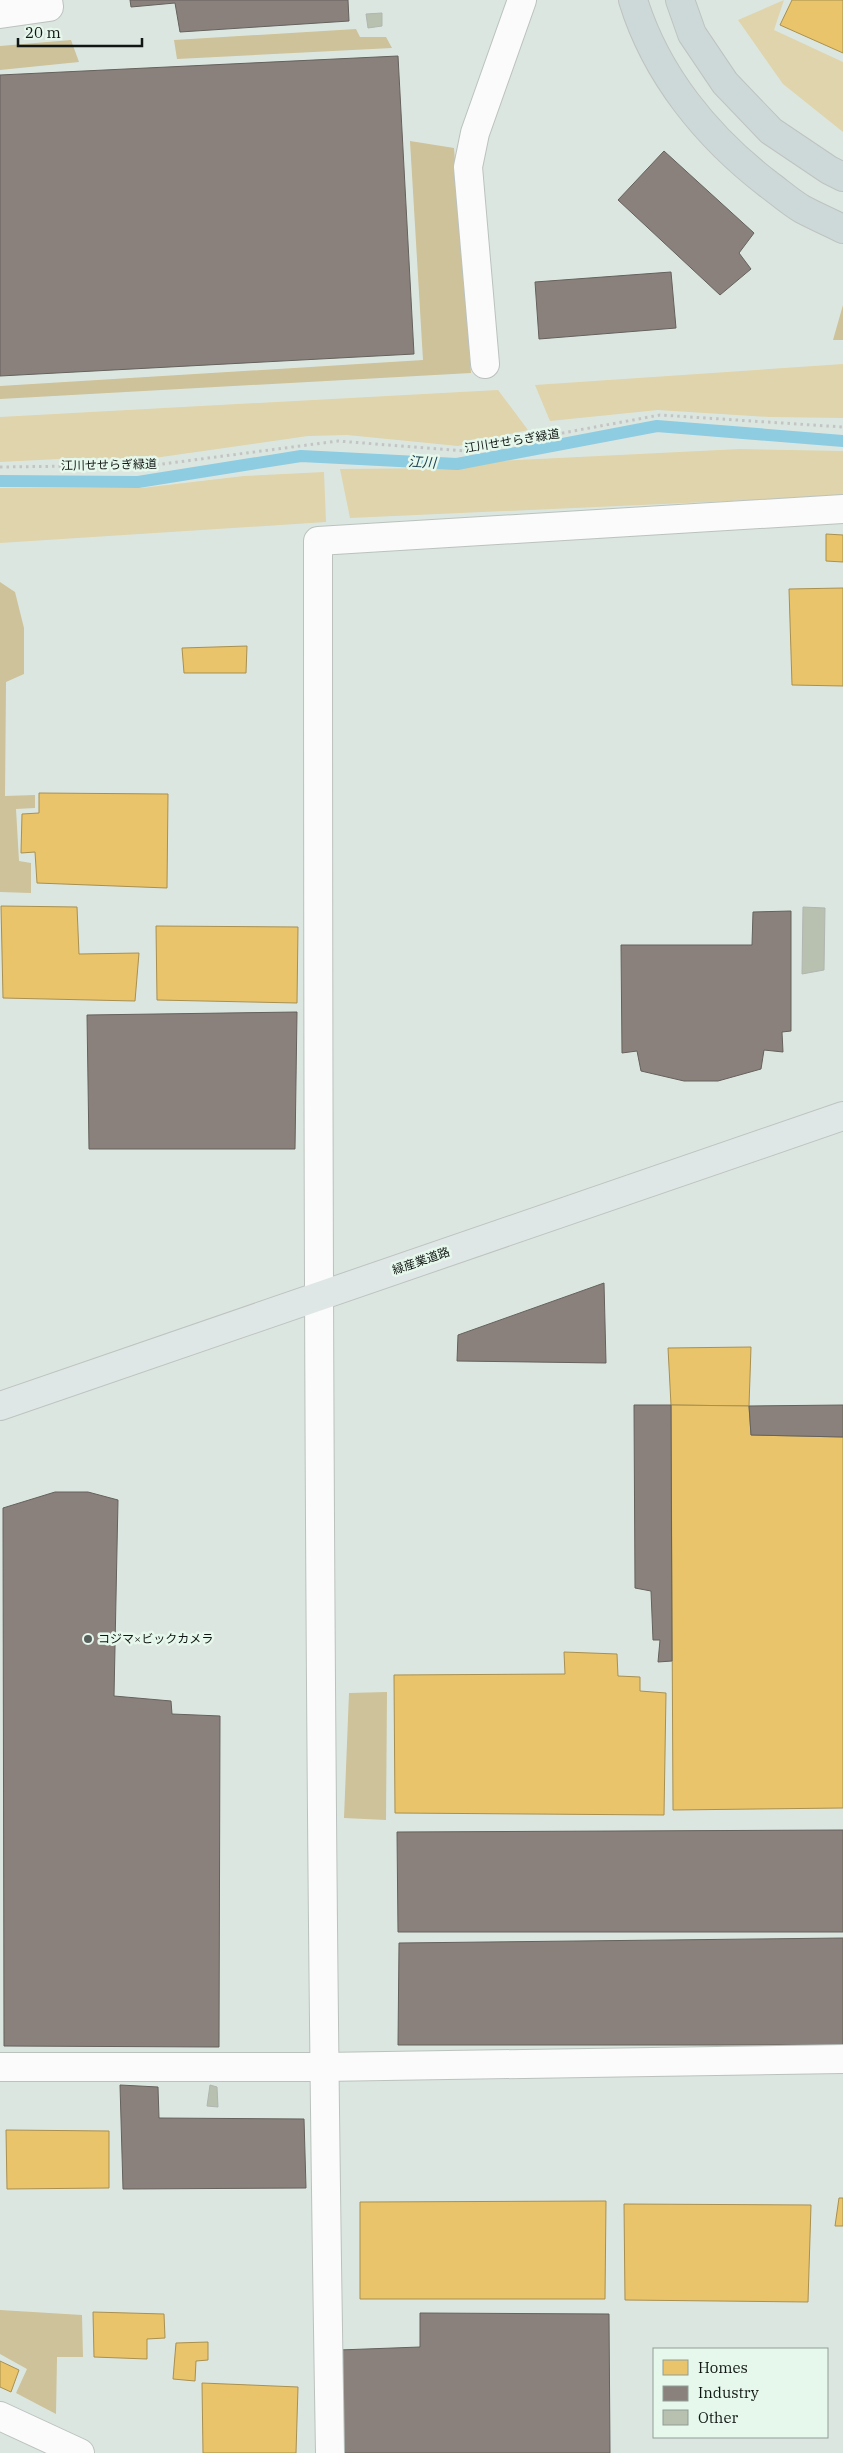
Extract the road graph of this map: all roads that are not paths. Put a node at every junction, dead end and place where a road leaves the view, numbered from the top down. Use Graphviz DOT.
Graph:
graph roads {
  1 [pos="48,0"];
  2 [pos="522,0"];
  3 [pos="633,0"];
  4 [pos="680,0"];
  5 [pos="0,14"];
  6 [pos="843,177"];
  7 [pos="843,229"];
  8 [pos="485,364"];
  9 [pos="843,509"];
  10 [pos="843,1116"];
  11 [pos="319,1296"];
  12 [pos="0,1406"];
  13 [pos="843,2058"];
  14 [pos="0,2067"];
  15 [pos="324,2067"];
  16 [pos="0,2416"];
  17 [pos="80,2453"];
  18 [pos="330,2453"];
  1 -- 5 [label="street"];
  2 -- 8 [label="street"];
  3 -- 7 [label="highway"];
  4 -- 6 [label="highway"];
  9 -- 11 [label="street"];
  10 -- 11 [label="main road, 緑産業道路"];
  11 -- 12 [label="main road, 緑産業道路"];
  11 -- 15 [label="street"];
  13 -- 15 [label="street"];
  14 -- 15 [label="street"];
  15 -- 18 [label="street"];
  16 -- 17 [label="street"];
}
